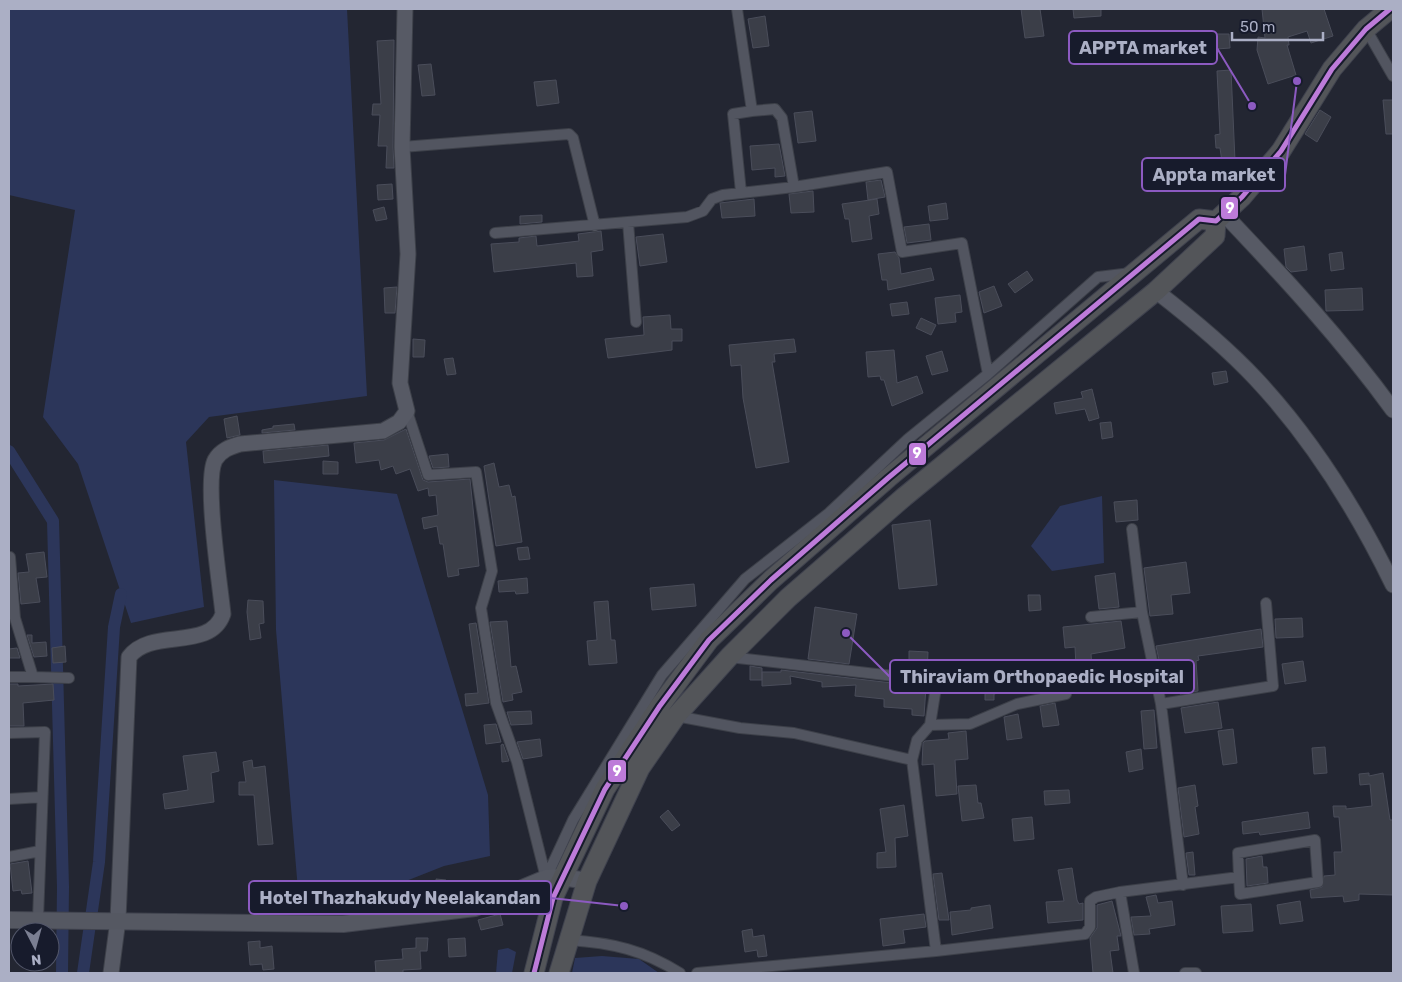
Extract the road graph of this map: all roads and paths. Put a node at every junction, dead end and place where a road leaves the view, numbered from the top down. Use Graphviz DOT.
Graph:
graph roads {
  1 [pos="405,9"];
  2 [pos="737,9"];
  3 [pos="1390,9"];
  4 [pos="1366,29"];
  5 [pos="1393,76"];
  6 [pos="752,111"];
  7 [pos="402,147"];
  8 [pos="794,187"];
  9 [pos="741,192"];
  10 [pos="1220,218"];
  11 [pos="628,222"];
  12 [pos="596,226"];
  13 [pos="496,233"];
  14 [pos="1136,273"];
  15 [pos="1156,291"];
  16 [pos="636,322"];
  17 [pos="988,374"];
  18 [pos="1393,410"];
  19 [pos="407,411"];
  20 [pos="1132,529"];
  21 [pos="10,557"];
  22 [pos="1393,585"];
  23 [pos="1266,603"];
  24 [pos="1142,612"];
  25 [pos="12,618"];
  26 [pos="1091,618"];
  27 [pos="729,657"];
  28 [pos="9,677"];
  29 [pos="33,677"];
  30 [pos="68,678"];
  31 [pos="1066,694"];
  32 [pos="1161,704"];
  33 [pos="676,716"];
  34 [pos="930,725"];
  35 [pos="9,734"];
  36 [pos="912,760"];
  37 [pos="42,797"];
  38 [pos="9,799"];
  39 [pos="40,851"];
  40 [pos="9,856"];
  41 [pos="1239,877"];
  42 [pos="554,878"];
  43 [pos="587,881"];
  44 [pos="1183,885"];
  45 [pos="1120,892"];
  46 [pos="9,920"];
  47 [pos="45,920"];
  48 [pos="112,920"];
  49 [pos="569,940"];
  50 [pos="936,951"];
  51 [pos="111,973"];
  52 [pos="534,973"];
  53 [pos="559,973"];
  54 [pos="680,973"];
  55 [pos="697,973"];
  56 [pos="1134,973"];
  57 [pos="1185,973"];
  58 [pos="1196,973"];
  1 -- 7 [label="street"];
  2 -- 6 [label="street"];
  3 -- 4 [label="highway"];
  4 -- 5 [label="street"];
  4 -- 10 [label="highway"];
  6 -- 8 [label="street"];
  6 -- 9 [label="street"];
  7 -- 12 [label="street"];
  7 -- 19 [label="street"];
  8 -- 9 [label="street"];
  8 -- 17 [label="street"];
  9 -- 11 [label="street"];
  10 -- 14 [label="highway"];
  10 -- 15 [label="highway"];
  10 -- 18 [label="street"];
  11 -- 12 [label="street"];
  11 -- 16 [label="street"];
  12 -- 13 [label="street"];
  14 -- 17 [label="street"];
  14 -- 42 [label="highway"];
  15 -- 22 [label="street"];
  15 -- 27 [label="highway"];
  17 -- 42 [label="street"];
  19 -- 42 [label="street"];
  19 -- 48 [label="street"];
  20 -- 24 [label="street"];
  21 -- 25 [label="street"];
  23 -- 32 [label="street"];
  24 -- 26 [label="street"];
  24 -- 32 [label="street"];
  25 -- 29 [label="street"];
  27 -- 33 [label="highway"];
  27 -- 34 [label="street"];
  28 -- 29 [label="street"];
  29 -- 30 [label="street"];
  31 -- 34 [label="street"];
  32 -- 44 [label="street"];
  33 -- 36 [label="street"];
  33 -- 43 [label="highway"];
  34 -- 36 [label="street"];
  35 -- 37 [label="street"];
  36 -- 50 [label="street"];
  37 -- 38 [label="street"];
  37 -- 39 [label="street"];
  39 -- 40 [label="street"];
  39 -- 47 [label="street"];
  41 -- 41 [label="street"];
  41 -- 44 [label="street"];
  42 -- 43 [label="main road"];
  42 -- 48 [label="main road"];
  42 -- 52 [label="highway"];
  43 -- 49 [label="highway"];
  44 -- 45 [label="street"];
  45 -- 50 [label="street"];
  45 -- 56 [label="street"];
  46 -- 47 [label="main road"];
  47 -- 48 [label="main road"];
  48 -- 51 [label="street"];
  49 -- 53 [label="highway"];
  49 -- 54 [label="street"];
  50 -- 55 [label="street"];
  57 -- 58 [label="street"];
}
